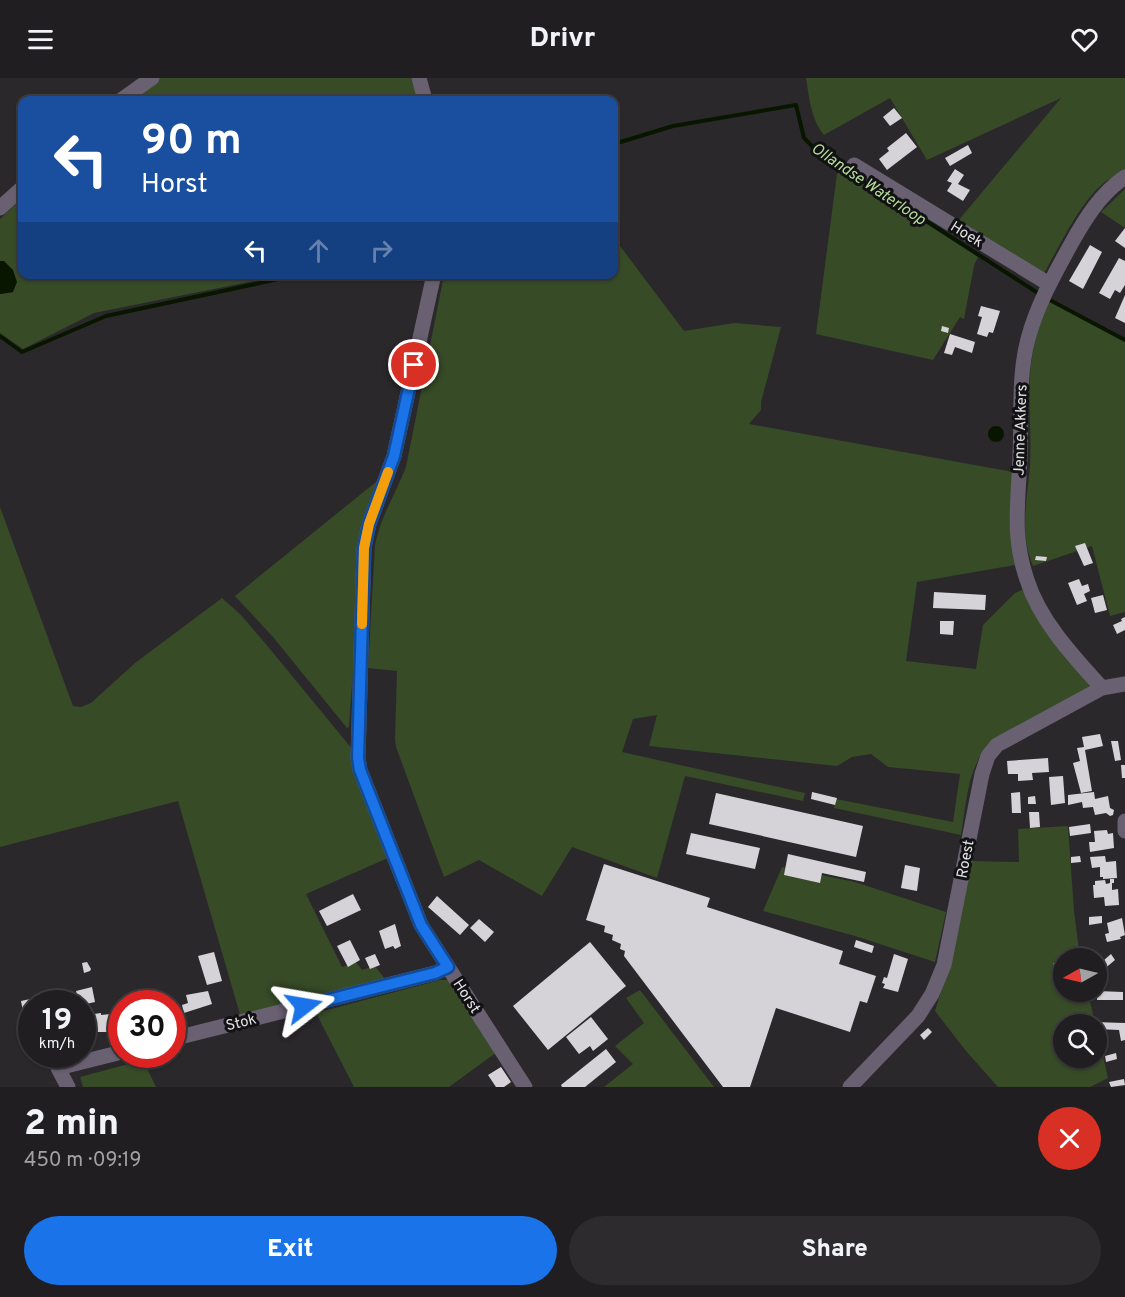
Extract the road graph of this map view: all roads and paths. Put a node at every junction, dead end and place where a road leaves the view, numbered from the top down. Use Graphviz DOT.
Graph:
graph roads {
  1 [pos="152,78"];
  2 [pos="420,78"];
  3 [pos="127,96"];
  4 [pos="424,96"];
  5 [pos="854,165"];
  6 [pos="1125,177"];
  7 [pos="18,192"];
  8 [pos="0,208"];
  9 [pos="433,279"];
  10 [pos="1044,293"];
  11 [pos="1125,684"];
  12 [pos="1102,687"];
  13 [pos="1125,821"];
  14 [pos="1125,831"];
  15 [pos="448,967"];
  16 [pos="186,1035"];
  17 [pos="108,1056"];
  18 [pos="68,1087"];
  19 [pos="525,1087"];
  20 [pos="850,1087"];
  1 -- 3 [label="street"];
  2 -- 4 [label="street"];
  5 -- 10 [label="street, Hoek"];
  6 -- 10 [label="street, Jenne Akkers"];
  7 -- 8 [label="street"];
  9 -- 15 [label="street, Horst"];
  10 -- 12 [label="street, Jenne Akkers"];
  11 -- 12 [label="street, Roest"];
  12 -- 20 [label="street, Roest"];
  13 -- 14 [label="street"];
  15 -- 16 [label="street, Stok"];
  15 -- 19 [label="street, Horst"];
  17 -- 18 [label="street"];
}
